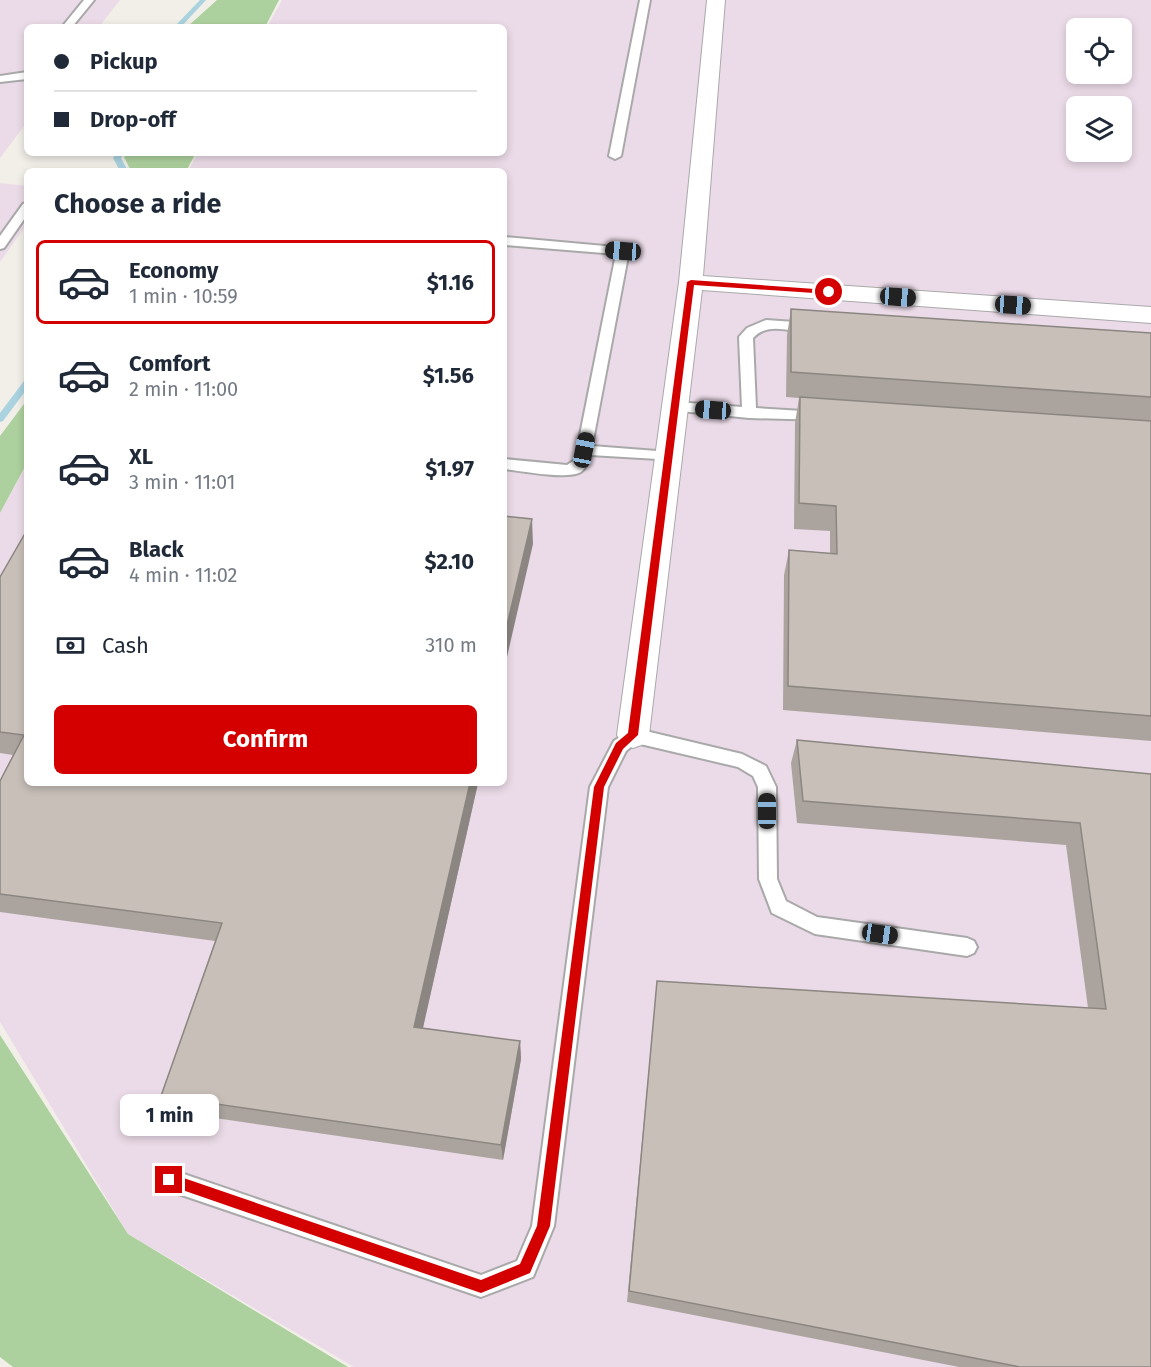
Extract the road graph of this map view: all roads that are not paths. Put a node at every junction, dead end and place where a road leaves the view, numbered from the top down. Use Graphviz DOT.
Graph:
graph roads {
  1 [pos="89,0"];
  2 [pos="645,0"];
  3 [pos="716,0"];
  4 [pos="70,24"];
  5 [pos="24,77"];
  6 [pos="0,79"];
  7 [pos="615,156"];
  8 [pos="24,210"];
  9 [pos="507,241"];
  10 [pos="0,244"];
  11 [pos="691,282"];
  12 [pos="1151,315"];
  13 [pos="822,327"];
  14 [pos="676,407"];
  15 [pos="749,413"];
  16 [pos="832,418"];
  17 [pos="584,450"];
  18 [pos="670,457"];
  19 [pos="507,464"];
  20 [pos="633,735"];
  21 [pos="966,947"];
  22 [pos="169,1180"];
  1 -- 4 [label="lane"];
  2 -- 7 [label="lane"];
  3 -- 11 [label="street"];
  5 -- 6 [label="lane"];
  8 -- 10 [label="lane"];
  9 -- 17 [label="lane"];
  11 -- 12 [label="street"];
  11 -- 14 [label="street"];
  13 -- 15 [label="lane"];
  14 -- 15 [label="lane"];
  14 -- 18 [label="street"];
  15 -- 16 [label="lane"];
  17 -- 18 [label="lane"];
  17 -- 19 [label="lane"];
  18 -- 20 [label="street"];
  20 -- 21 [label="lane"];
  20 -- 22 [label="lane"];
}
